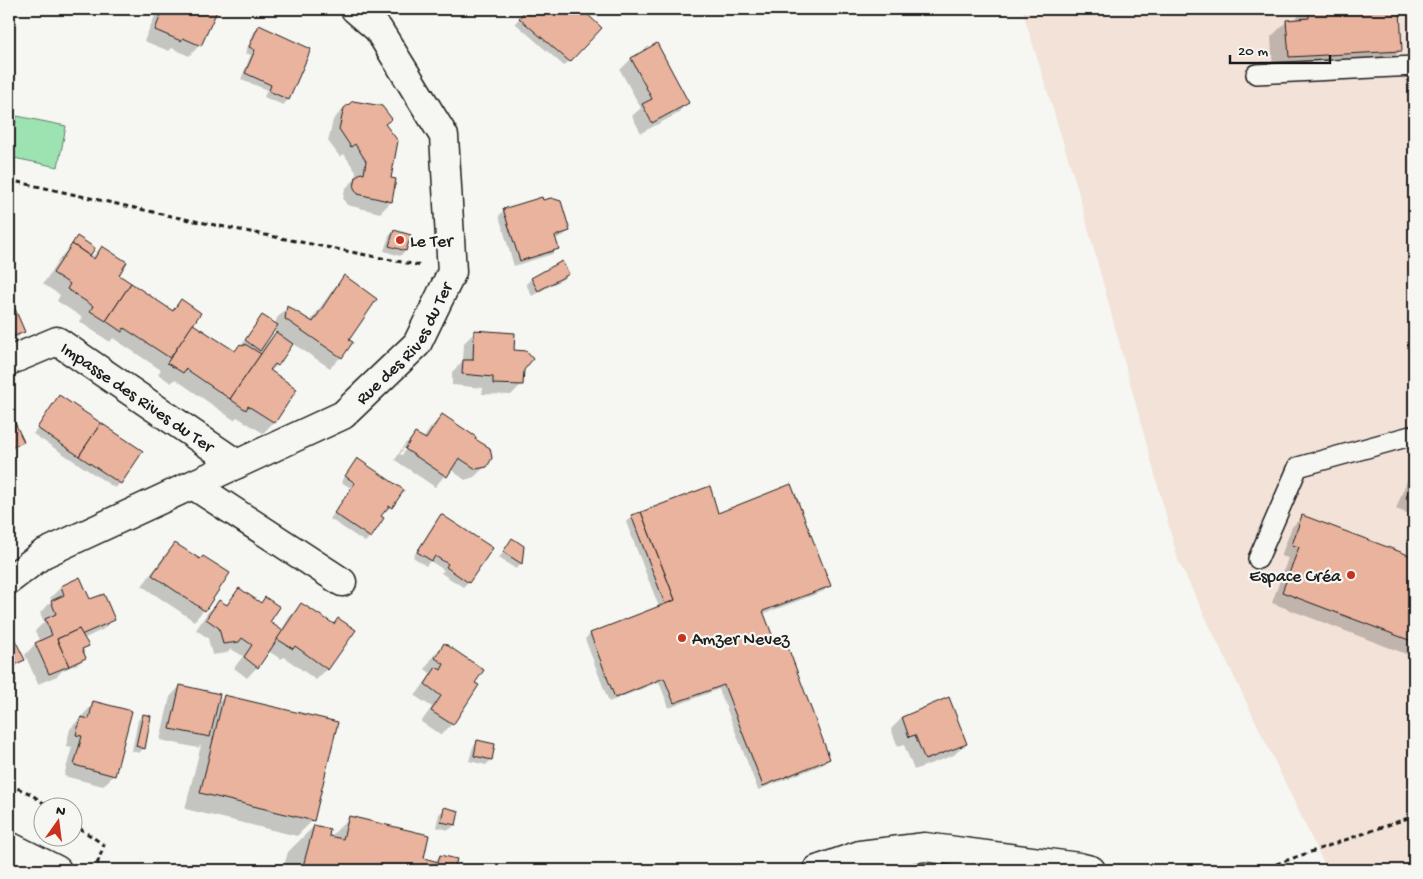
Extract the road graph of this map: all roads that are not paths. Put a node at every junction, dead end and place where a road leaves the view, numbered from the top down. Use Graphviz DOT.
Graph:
graph roads {
  1 [pos="355,9"];
  2 [pos="1414,66"];
  3 [pos="1256,74"];
  4 [pos="9,361"];
  5 [pos="1414,436"];
  6 [pos="237,464"];
  7 [pos="193,484"];
  8 [pos="1258,559"];
  9 [pos="9,580"];
  10 [pos="342,582"];
  11 [pos="9,846"];
  12 [pos="58,870"];
  13 [pos="817,870"];
  14 [pos="1091,870"];
  1 -- 6 [label="street, Rue des Rives du Ter"];
  2 -- 3 [label="lane"];
  4 -- 6 [label="street, Impasse des Rives du Ter"];
  5 -- 8 [label="lane"];
  6 -- 7 [label="street, Rue des Rives du Ter"];
  7 -- 9 [label="street, Rue des Rives du Ter"];
  7 -- 10 [label="street"];
  11 -- 12 [label="street"];
  13 -- 14 [label="street"];
}
